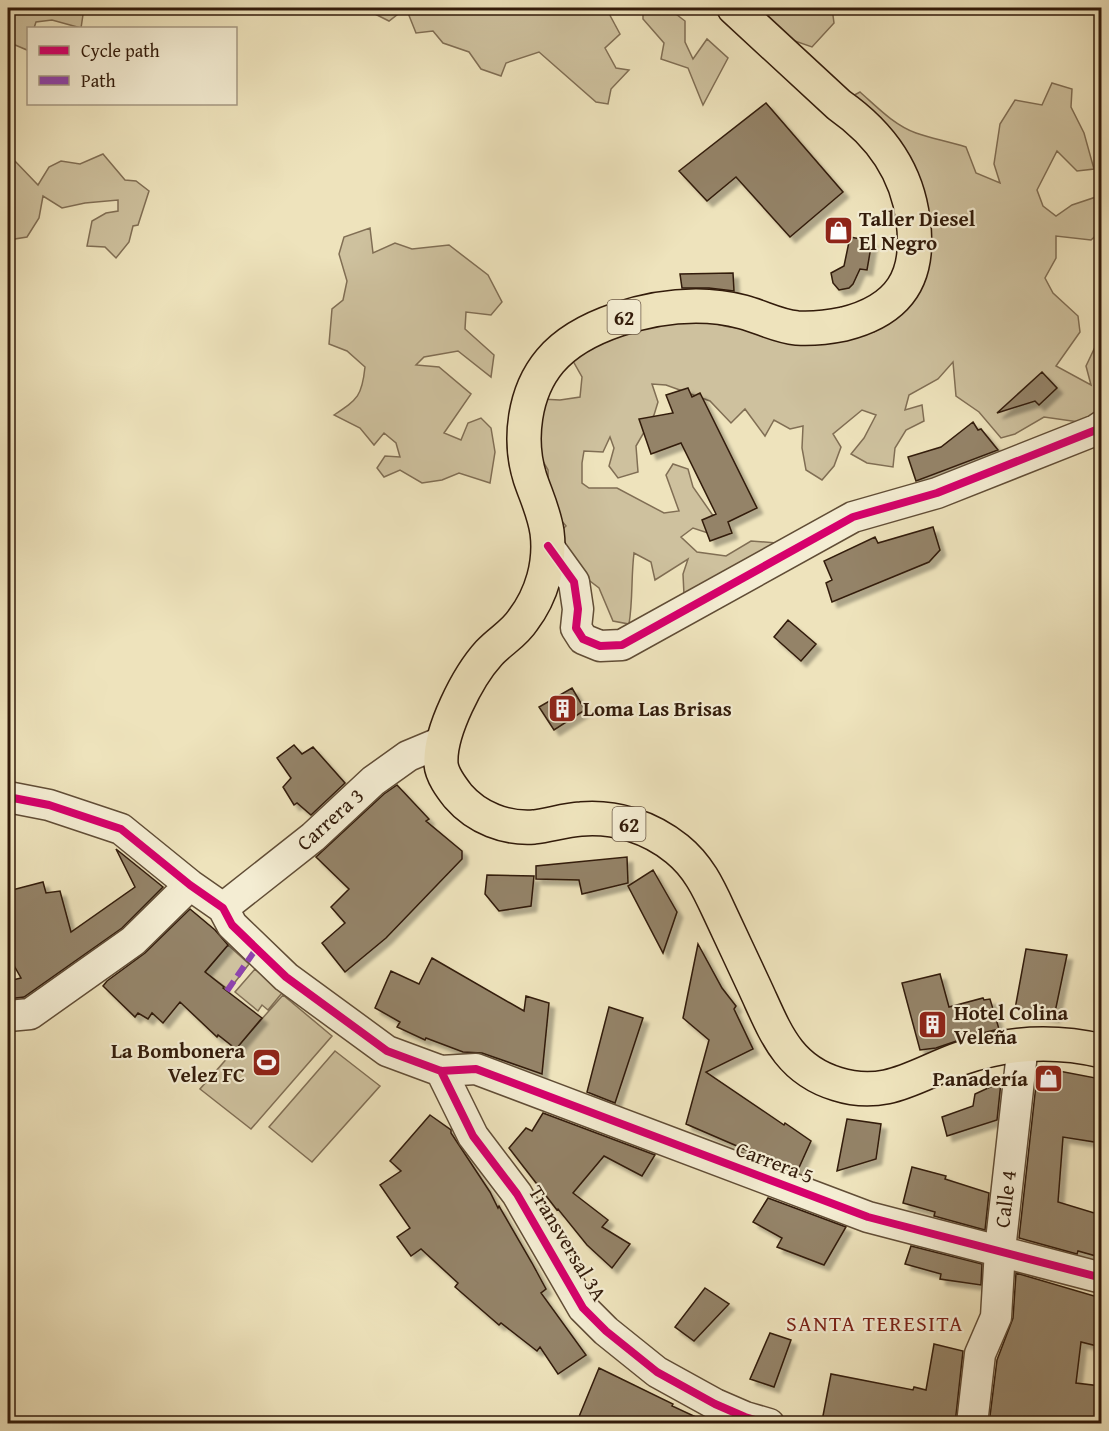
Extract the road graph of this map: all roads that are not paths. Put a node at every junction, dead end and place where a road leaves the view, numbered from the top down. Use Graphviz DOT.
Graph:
graph roads {
  1 [pos="734,8"];
  2 [pos="1101,426"];
  3 [pos="548,546"];
  4 [pos="444,741"];
  5 [pos="8,797"];
  6 [pos="190,885"];
  7 [pos="224,908"];
  8 [pos="19,1015"];
  9 [pos="1023,1044"];
  10 [pos="1101,1051"];
  11 [pos="441,1071"];
  12 [pos="999,1250"];
  13 [pos="1101,1278"];
  14 [pos="770,1424"];
  15 [pos="972,1424"];
  1 -- 3 [label="main road, 62"];
  2 -- 3 [label="street"];
  3 -- 4 [label="main road, 62"];
  4 -- 7 [label="street, Carrera 3"];
  4 -- 9 [label="main road, 62"];
  5 -- 6 [label="street"];
  6 -- 7 [label="street"];
  6 -- 8 [label="street"];
  7 -- 11 [label="street"];
  9 -- 10 [label="main road, 62"];
  9 -- 12 [label="street, Calle 4"];
  11 -- 12 [label="street, Carrera 5"];
  11 -- 14 [label="street, Transversal 3A"];
  12 -- 13 [label="street, Carrera 5"];
  12 -- 15 [label="street, Calle 4"];
}
